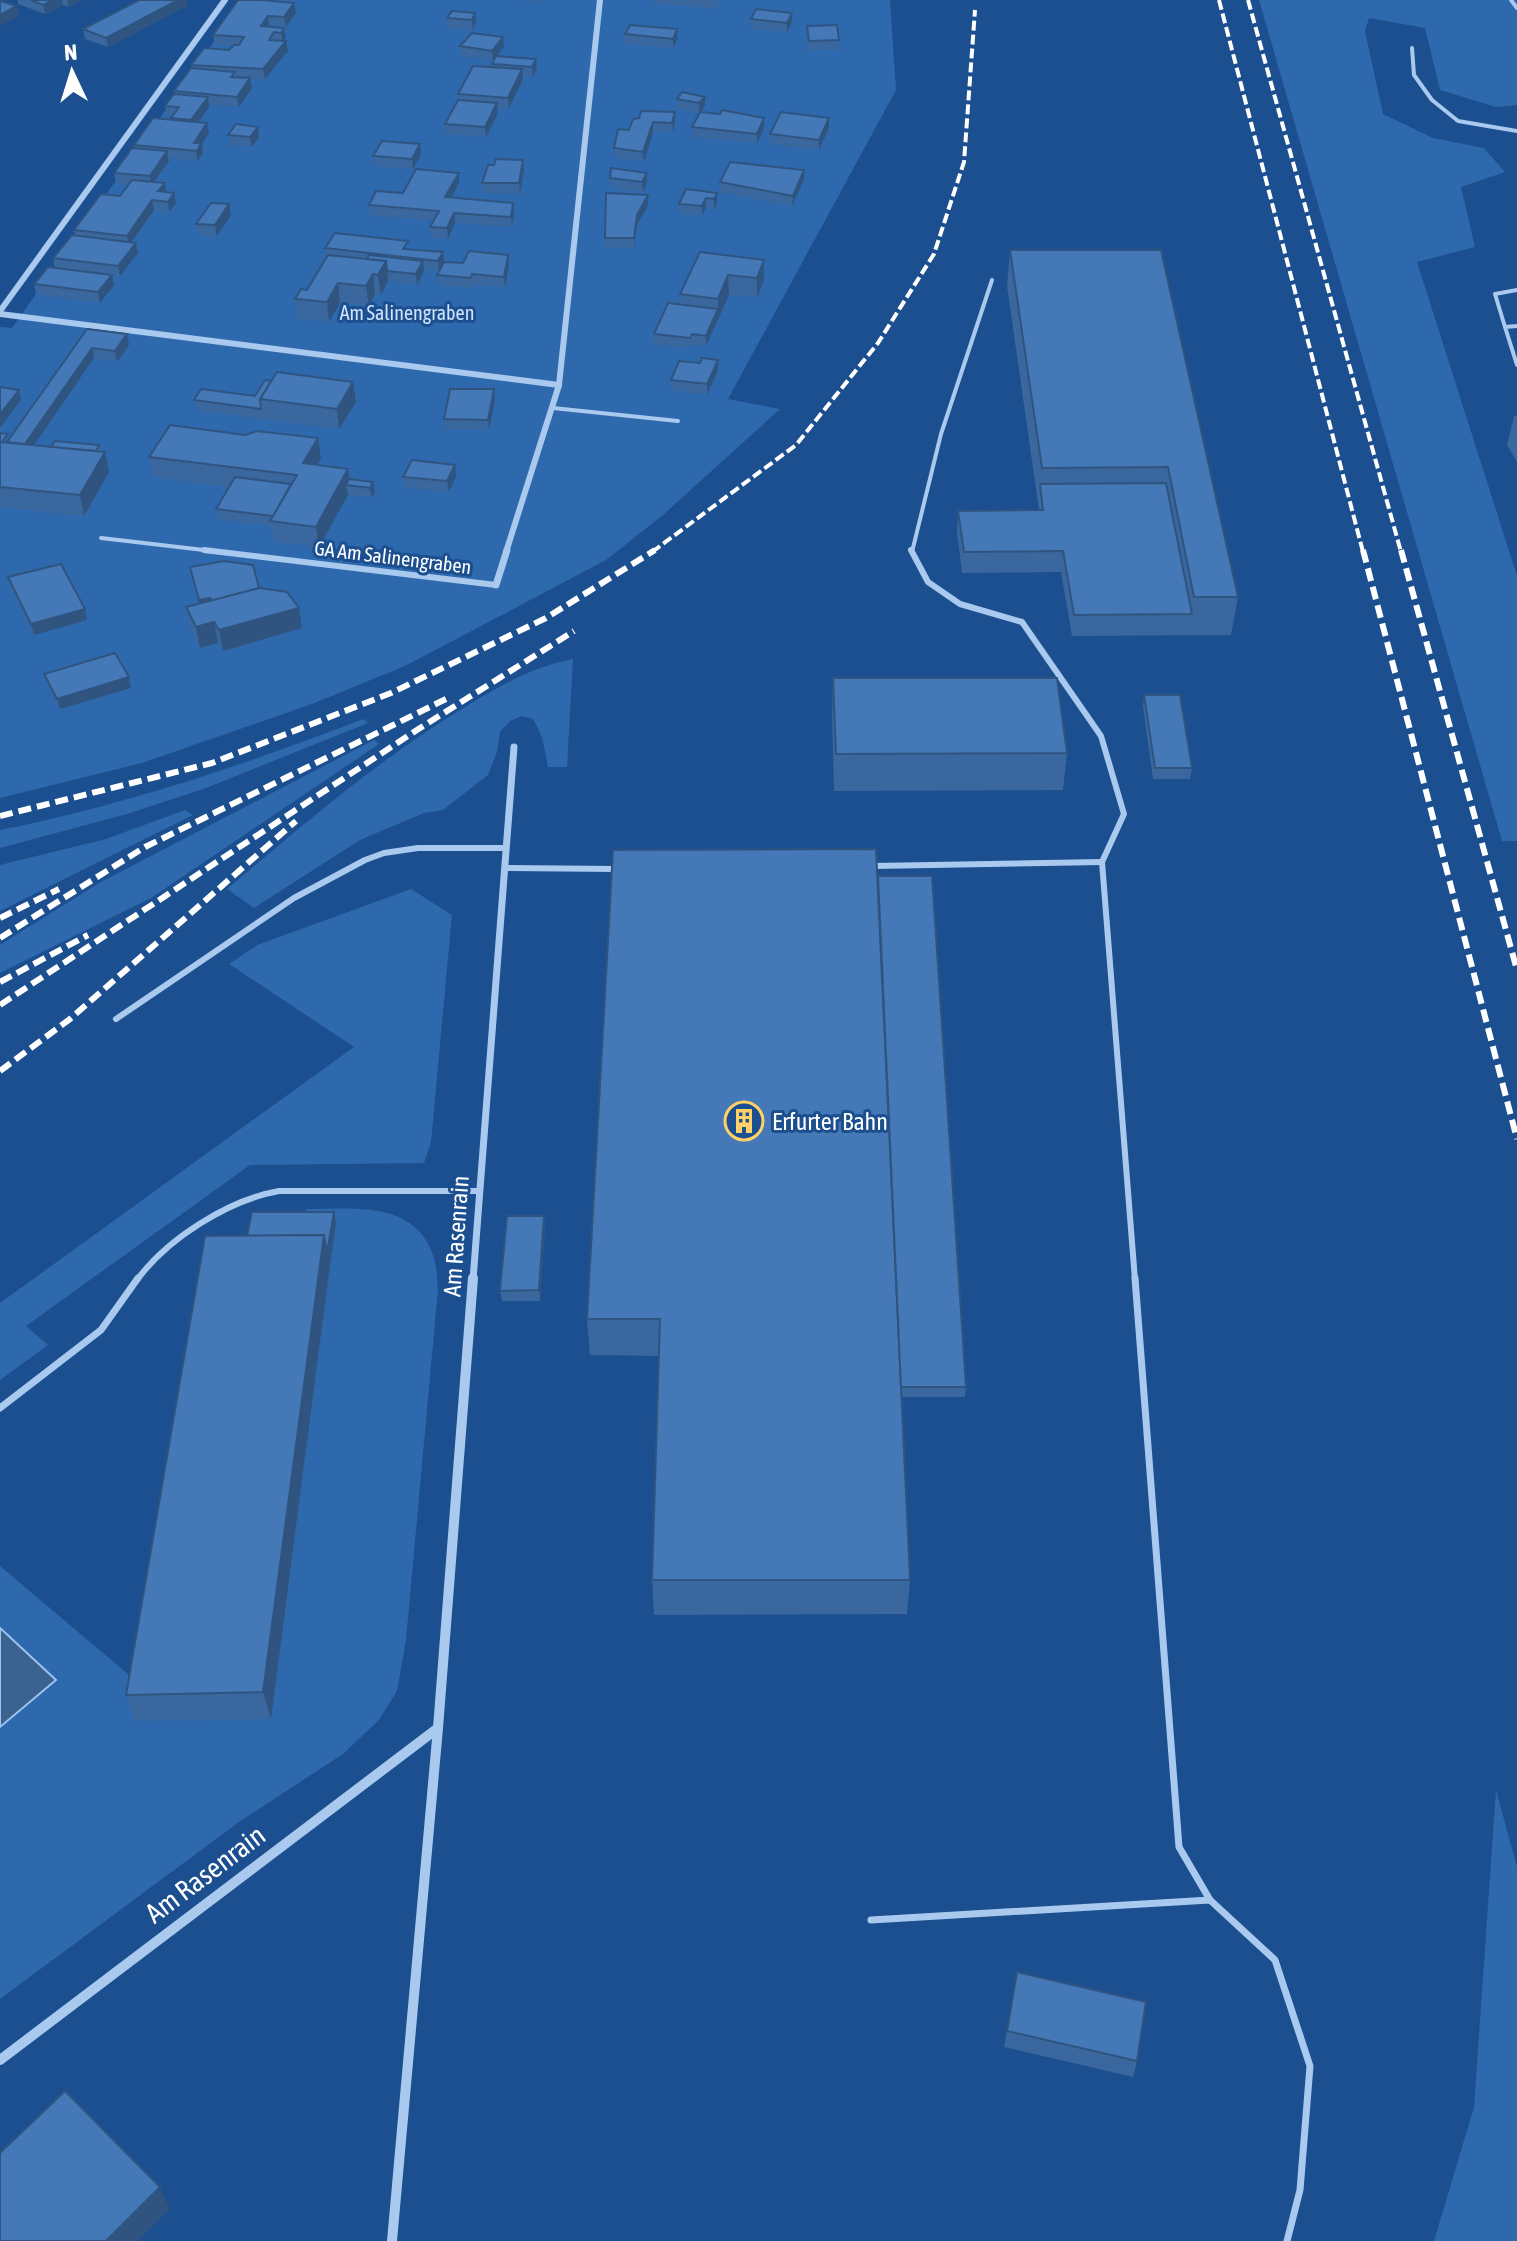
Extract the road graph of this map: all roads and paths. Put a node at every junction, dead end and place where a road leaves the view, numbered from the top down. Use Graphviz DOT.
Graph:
graph roads {
  1 [pos="225,0"];
  2 [pos="600,0"];
  3 [pos="1511,0"];
  4 [pos="1517,8"];
  5 [pos="1412,48"];
  6 [pos="1517,131"];
  7 [pos="992,280"];
  8 [pos="1517,290"];
  9 [pos="0,312"];
  10 [pos="1517,326"];
  11 [pos="1505,327"];
  12 [pos="1517,365"];
  13 [pos="559,385"];
  14 [pos="553,408"];
  15 [pos="678,421"];
  16 [pos="101,538"];
  17 [pos="496,585"];
  18 [pos="514,747"];
  19 [pos="506,848"];
  20 [pos="1102,862"];
  21 [pos="858,867"];
  22 [pos="505,868"];
  23 [pos="629,869"];
  24 [pos="116,1019"];
  25 [pos="480,1191"];
  26 [pos="0,1408"];
  27 [pos="438,1728"];
  28 [pos="1210,1900"];
  29 [pos="871,1920"];
  30 [pos="0,2060"];
  31 [pos="392,2241"];
  32 [pos="1287,2241"];
  1 -- 9 [label="street"];
  2 -- 13 [label="street, GA Am Salinengraben"];
  3 -- 4 [label="lane"];
  5 -- 6 [label="lane"];
  7 -- 20 [label="lane"];
  8 -- 11 [label="lane"];
  9 -- 13 [label="street"];
  10 -- 11 [label="lane"];
  11 -- 12 [label="lane"];
  13 -- 14 [label="street, GA Am Salinengraben"];
  14 -- 15 [label="lane"];
  14 -- 17 [label="street, GA Am Salinengraben"];
  16 -- 17 [label="lane, GA Am Salinengraben"];
  18 -- 19 [label="street, Am Rasenrain"];
  19 -- 22 [label="street, Am Rasenrain"];
  19 -- 24 [label="lane"];
  20 -- 21 [label="lane"];
  20 -- 28 [label="lane"];
  22 -- 23 [label="lane"];
  22 -- 25 [label="street, Am Rasenrain"];
  25 -- 26 [label="lane"];
  25 -- 27 [label="street, Am Rasenrain"];
  27 -- 30 [label="street, Am Rasenrain"];
  27 -- 31 [label="street, Am Rasenrain"];
  28 -- 29 [label="lane"];
  28 -- 32 [label="lane"];
}
